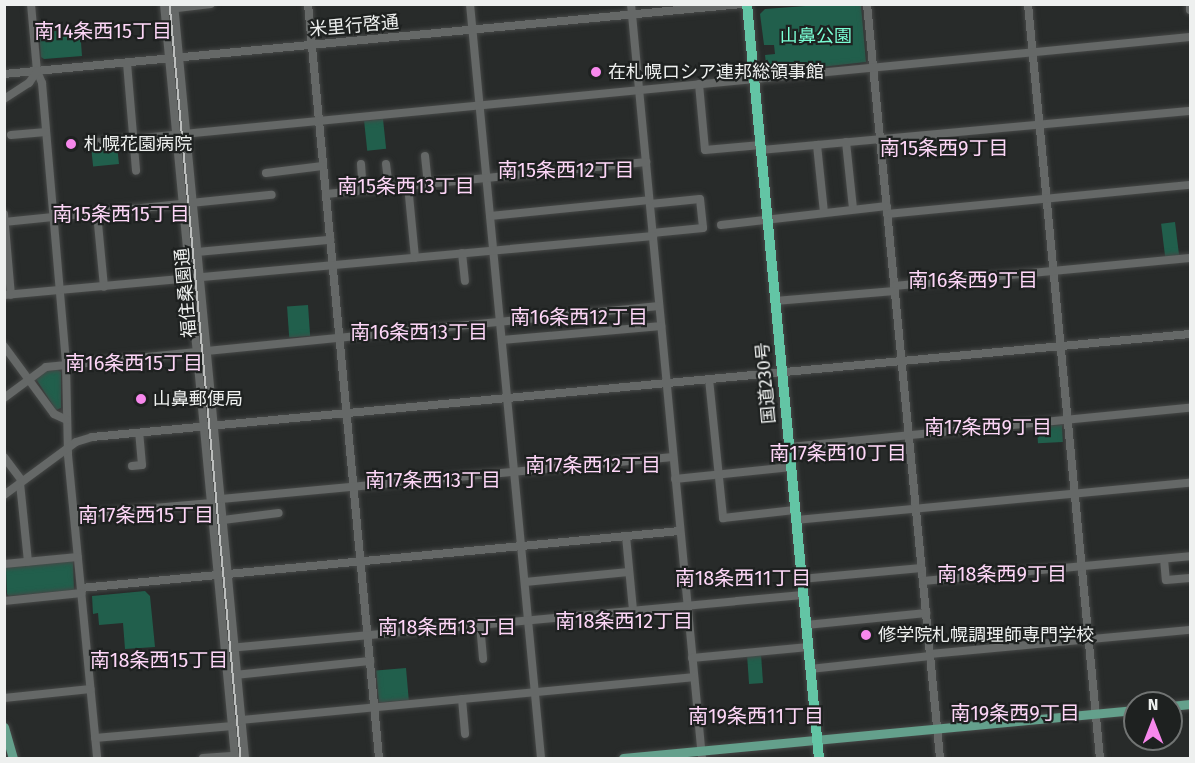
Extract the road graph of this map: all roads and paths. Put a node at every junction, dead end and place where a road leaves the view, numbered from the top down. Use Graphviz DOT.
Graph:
graph roads {
  1 [pos="31,4"];
  2 [pos="211,4"];
  3 [pos="308,4"];
  4 [pos="470,4"];
  5 [pos="631,4"];
  6 [pos="742,4"];
  7 [pos="747,4"];
  8 [pos="867,4"];
  9 [pos="1028,4"];
  10 [pos="1190,4"];
  11 [pos="174,6"];
  12 [pos="164,7"];
  13 [pos="670,8"];
  14 [pos="1191,10"];
  15 [pos="632,15"];
  16 [pos="473,30"];
  17 [pos="1191,37"];
  18 [pos="312,45"];
  19 [pos="1032,52"];
  20 [pos="179,57"];
  21 [pos="169,58"];
  22 [pos="127,63"];
  23 [pos="873,68"];
  24 [pos="37,71"];
  25 [pos="4,74"];
  26 [pos="754,78"];
  27 [pos="699,84"];
  28 [pos="639,90"];
  29 [pos="4,99"];
  30 [pos="480,105"];
  31 [pos="1191,111"];
  32 [pos="319,122"];
  33 [pos="1039,125"];
  34 [pos="46,132"];
  35 [pos="11,135"];
  36 [pos="186,135"];
  37 [pos="176,136"];
  38 [pos="880,139"];
  39 [pos="134,140"];
  40 [pos="846,142"];
  41 [pos="90,143"];
  42 [pos="817,145"];
  43 [pos="761,147"];
  44 [pos="425,156"];
  45 [pos="646,162"];
  46 [pos="361,164"];
  47 [pos="386,164"];
  48 [pos="323,166"];
  49 [pos="136,171"];
  50 [pos="266,173"];
  51 [pos="487,177"];
  52 [pos="428,183"];
  53 [pos="408,185"];
  54 [pos="1191,185"];
  55 [pos="388,187"];
  56 [pos="363,190"];
  57 [pos="326,194"];
  58 [pos="272,195"];
  59 [pos="1046,198"];
  60 [pos="650,202"];
  61 [pos="192,204"];
  62 [pos="183,205"];
  63 [pos="854,209"];
  64 [pos="887,210"];
  65 [pos="97,213"];
  66 [pos="824,213"];
  67 [pos="4,214"];
  68 [pos="490,216"];
  69 [pos="53,217"];
  70 [pos="768,219"];
  71 [pos="5,222"];
  72 [pos="721,225"];
  73 [pos="652,234"];
  74 [pos="330,240"];
  75 [pos="493,250"];
  76 [pos="197,252"];
  77 [pos="462,253"];
  78 [pos="415,258"];
  79 [pos="1191,258"];
  80 [pos="332,266"];
  81 [pos="1053,271"];
  82 [pos="199,278"];
  83 [pos="190,279"];
  84 [pos="465,281"];
  85 [pos="104,286"];
  86 [pos="894,288"];
  87 [pos="59,291"];
  88 [pos="8,295"];
  89 [pos="775,301"];
  90 [pos="659,306"];
  91 [pos="500,323"];
  92 [pos="661,326"];
  93 [pos="1191,334"];
  94 [pos="339,338"];
  95 [pos="502,340"];
  96 [pos="4,346"];
  97 [pos="1061,346"];
  98 [pos="206,352"];
  99 [pos="196,353"];
  100 [pos="901,361"];
  101 [pos="66,365"];
  102 [pos="782,372"];
  103 [pos="709,379"];
  104 [pos="29,380"];
  105 [pos="666,383"];
  106 [pos="4,398"];
  107 [pos="507,398"];
  108 [pos="1191,408"];
  109 [pos="346,414"];
  110 [pos="67,420"];
  111 [pos="1068,420"];
  112 [pos="213,426"];
  113 [pos="202,427"];
  114 [pos="139,433"];
  115 [pos="908,436"];
  116 [pos="789,447"];
  117 [pos="68,448"];
  118 [pos="4,457"];
  119 [pos="673,457"];
  120 [pos="132,466"];
  121 [pos="791,467"];
  122 [pos="514,472"];
  123 [pos="718,475"];
  124 [pos="675,479"];
  125 [pos="21,482"];
  126 [pos="1191,483"];
  127 [pos="353,487"];
  128 [pos="1075,494"];
  129 [pos="4,495"];
  130 [pos="220,499"];
  131 [pos="211,503"];
  132 [pos="916,509"];
  133 [pos="279,513"];
  134 [pos="74,515"];
  135 [pos="796,515"];
  136 [pos="223,520"];
  137 [pos="680,531"];
  138 [pos="626,536"];
  139 [pos="521,546"];
  140 [pos="78,556"];
  141 [pos="1191,556"];
  142 [pos="1164,559"];
  143 [pos="360,561"];
  144 [pos="28,562"];
  145 [pos="4,564"];
  146 [pos="1082,567"];
  147 [pos="921,568"];
  148 [pos="629,572"];
  149 [pos="218,574"];
  150 [pos="228,574"];
  151 [pos="1191,578"];
  152 [pos="801,579"];
  153 [pos="525,582"];
  154 [pos="923,582"];
  155 [pos="82,590"];
  156 [pos="803,595"];
  157 [pos="4,601"];
  158 [pos="687,605"];
  159 [pos="633,610"];
  160 [pos="926,613"];
  161 [pos="528,619"];
  162 [pos="480,624"];
  163 [pos="806,625"];
  164 [pos="1191,630"];
  165 [pos="367,634"];
  166 [pos="1089,640"];
  167 [pos="234,647"];
  168 [pos="808,647"];
  169 [pos="225,648"];
  170 [pos="930,655"];
  171 [pos="692,658"];
  172 [pos="483,659"];
  173 [pos="370,661"];
  174 [pos="810,669"];
  175 [pos="237,675"];
  176 [pos="227,676"];
  177 [pos="694,677"];
  178 [pos="91,689"];
  179 [pos="535,692"];
  180 [pos="4,698"];
  181 [pos="462,699"];
  182 [pos="374,708"];
  183 [pos="1123,711"];
  184 [pos="1096,714"];
  185 [pos="241,720"];
  186 [pos="232,726"];
  187 [pos="4,727"];
  188 [pos="937,729"];
  189 [pos="465,734"];
  190 [pos="95,738"];
  191 [pos="817,741"];
  192 [pos="701,755"];
  193 [pos="671,756"];
  194 [pos="235,757"];
  195 [pos="14,759"];
  196 [pos="97,759"];
  197 [pos="203,759"];
  198 [pos="245,759"];
  199 [pos="379,759"];
  200 [pos="541,759"];
  201 [pos="622,759"];
  202 [pos="819,759"];
  203 [pos="940,759"];
  204 [pos="1100,759"];
  1 -- 24 [label="street"];
  2 -- 11 [label="street"];
  3 -- 18 [label="street"];
  4 -- 16 [label="street"];
  5 -- 15 [label="street"];
  6 -- 13 [label="street, 米里行啓通"];
  7 -- 26 [label="highway, 国道230号"];
  8 -- 23 [label="street"];
  9 -- 19 [label="street"];
  10 -- 14 [label="street"];
  11 -- 12 [label="street"];
  11 -- 20 [label="street, 福住桑園通"];
  12 -- 21 [label="street, 福住桑園通"];
  13 -- 15 [label="street, 米里行啓通"];
  15 -- 16 [label="street, 米里行啓通"];
  15 -- 28 [label="street"];
  16 -- 18 [label="street, 米里行啓通"];
  16 -- 30 [label="street"];
  17 -- 19 [label="street"];
  18 -- 20 [label="street, 米里行啓通"];
  18 -- 32 [label="street"];
  19 -- 23 [label="street"];
  19 -- 33 [label="street"];
  20 -- 21 [label="street, 米里行啓通"];
  20 -- 36 [label="street, 福住桑園通"];
  21 -- 22 [label="street, 米里行啓通"];
  21 -- 37 [label="street, 福住桑園通"];
  22 -- 24 [label="street, 米里行啓通"];
  22 -- 39 [label="street"];
  23 -- 26 [label="street"];
  23 -- 38 [label="street"];
  24 -- 25 [label="street, 米里行啓通"];
  24 -- 29 [label="street"];
  24 -- 34 [label="street"];
  26 -- 27 [label="street"];
  26 -- 43 [label="highway, 国道230号"];
  27 -- 28 [label="street"];
  27 -- 43 [label="street"];
  28 -- 30 [label="street"];
  28 -- 45 [label="street"];
  30 -- 32 [label="street"];
  30 -- 51 [label="street"];
  31 -- 33 [label="street"];
  32 -- 36 [label="street"];
  32 -- 48 [label="street"];
  33 -- 38 [label="street"];
  33 -- 59 [label="street"];
  34 -- 35 [label="street"];
  34 -- 69 [label="street"];
  36 -- 37 [label="street"];
  36 -- 61 [label="street, 福住桑園通"];
  37 -- 39 [label="street"];
  37 -- 62 [label="street, 福住桑園通"];
  38 -- 40 [label="street"];
  38 -- 64 [label="street"];
  39 -- 41 [label="street"];
  39 -- 49 [label="street"];
  40 -- 42 [label="street"];
  40 -- 63 [label="street"];
  42 -- 43 [label="street"];
  42 -- 66 [label="street"];
  43 -- 70 [label="highway, 国道230号"];
  44 -- 52 [label="street"];
  45 -- 51 [label="street"];
  45 -- 60 [label="street"];
  46 -- 56 [label="street"];
  47 -- 55 [label="street"];
  48 -- 50 [label="street"];
  48 -- 57 [label="street"];
  51 -- 52 [label="street"];
  51 -- 68 [label="street"];
  52 -- 53 [label="street"];
  53 -- 55 [label="street"];
  53 -- 78 [label="street"];
  54 -- 59 [label="street"];
  55 -- 56 [label="street"];
  56 -- 57 [label="street"];
  57 -- 74 [label="street"];
  58 -- 61 [label="street"];
  59 -- 64 [label="street"];
  59 -- 81 [label="street"];
  60 -- 68 [label="street"];
  60 -- 73 [label="street"];
  60 -- 73 [label="street"];
  61 -- 62 [label="street"];
  61 -- 76 [label="street, 福住桑園通"];
  62 -- 65 [label="street"];
  62 -- 83 [label="street, 福住桑園通"];
  63 -- 64 [label="street"];
  63 -- 66 [label="street"];
  64 -- 86 [label="street"];
  65 -- 69 [label="street"];
  65 -- 85 [label="street"];
  66 -- 70 [label="street"];
  67 -- 71 [label="street"];
  68 -- 75 [label="street"];
  69 -- 71 [label="street"];
  69 -- 87 [label="street"];
  70 -- 72 [label="street"];
  70 -- 89 [label="highway, 国道230号"];
  71 -- 88 [label="street"];
  73 -- 75 [label="street"];
  73 -- 90 [label="street"];
  74 -- 76 [label="street"];
  74 -- 80 [label="street"];
  75 -- 77 [label="street"];
  75 -- 91 [label="street"];
  76 -- 82 [label="street, 福住桑園通"];
  77 -- 78 [label="street"];
  77 -- 84 [label="street"];
  78 -- 80 [label="street"];
  79 -- 81 [label="street"];
  80 -- 82 [label="street"];
  80 -- 94 [label="street"];
  81 -- 86 [label="street"];
  81 -- 97 [label="street"];
  82 -- 83 [label="street"];
  82 -- 98 [label="street, 福住桑園通"];
  83 -- 85 [label="street"];
  83 -- 99 [label="street, 福住桑園通"];
  85 -- 87 [label="street"];
  86 -- 89 [label="street"];
  86 -- 100 [label="street"];
  87 -- 88 [label="street"];
  87 -- 101 [label="street"];
  89 -- 102 [label="highway, 国道230号"];
  90 -- 91 [label="street"];
  90 -- 92 [label="street"];
  91 -- 94 [label="street"];
  91 -- 95 [label="street"];
  92 -- 95 [label="street"];
  92 -- 105 [label="street"];
  93 -- 97 [label="street"];
  94 -- 98 [label="street"];
  94 -- 109 [label="street"];
  95 -- 107 [label="street"];
  96 -- 104 [label="street"];
  97 -- 100 [label="street"];
  97 -- 111 [label="street"];
  98 -- 99 [label="street"];
  98 -- 112 [label="street, 福住桑園通"];
  99 -- 101 [label="street"];
  99 -- 113 [label="street, 福住桑園通"];
  100 -- 102 [label="street"];
  100 -- 115 [label="street"];
  101 -- 104 [label="street"];
  101 -- 110 [label="street"];
  102 -- 103 [label="street"];
  102 -- 116 [label="highway, 国道230号"];
  103 -- 105 [label="street"];
  103 -- 123 [label="street"];
  104 -- 106 [label="street"];
  104 -- 110 [label="street"];
  105 -- 107 [label="street"];
  105 -- 119 [label="street"];
  107 -- 109 [label="street"];
  107 -- 122 [label="street"];
  108 -- 111 [label="street"];
  109 -- 112 [label="street"];
  109 -- 127 [label="street"];
  110 -- 117 [label="street"];
  111 -- 115 [label="street"];
  111 -- 128 [label="street"];
  112 -- 113 [label="street"];
  112 -- 130 [label="street, 福住桑園通"];
  113 -- 114 [label="street"];
  113 -- 131 [label="street, 福住桑園通"];
  114 -- 117 [label="street"];
  114 -- 120 [label="street"];
  115 -- 116 [label="street"];
  115 -- 132 [label="street"];
  116 -- 121 [label="highway, 国道230号"];
  117 -- 125 [label="street"];
  117 -- 134 [label="street"];
  118 -- 125 [label="street"];
  119 -- 122 [label="street"];
  119 -- 124 [label="street"];
  121 -- 123 [label="street"];
  121 -- 135 [label="highway, 国道230号"];
  122 -- 127 [label="street"];
  122 -- 139 [label="street"];
  123 -- 124 [label="street"];
  123 -- 135 [label="street"];
  124 -- 137 [label="street"];
  125 -- 129 [label="street"];
  125 -- 144 [label="street"];
  126 -- 128 [label="street"];
  127 -- 130 [label="street"];
  127 -- 143 [label="street"];
  128 -- 132 [label="street"];
  128 -- 146 [label="street"];
  130 -- 136 [label="street, 福住桑園通"];
  131 -- 134 [label="street"];
  131 -- 149 [label="street, 福住桑園通"];
  132 -- 135 [label="street"];
  132 -- 147 [label="street"];
  133 -- 136 [label="street"];
  134 -- 140 [label="street"];
  135 -- 152 [label="highway, 国道230号"];
  136 -- 150 [label="street, 福住桑園通"];
  137 -- 138 [label="street"];
  137 -- 158 [label="street"];
  138 -- 139 [label="street"];
  138 -- 148 [label="street"];
  139 -- 143 [label="street"];
  139 -- 153 [label="street"];
  140 -- 144 [label="street"];
  140 -- 155 [label="street"];
  141 -- 142 [label="street"];
  142 -- 146 [label="street"];
  142 -- 151 [label="street"];
  143 -- 150 [label="street"];
  143 -- 165 [label="street"];
  144 -- 145 [label="street"];
  146 -- 154 [label="street"];
  146 -- 166 [label="street"];
  147 -- 152 [label="street"];
  147 -- 154 [label="street"];
  148 -- 153 [label="street"];
  148 -- 159 [label="street"];
  149 -- 150 [label="street"];
  149 -- 155 [label="street"];
  149 -- 169 [label="street, 福住桑園通"];
  150 -- 167 [label="street, 福住桑園通"];
  152 -- 156 [label="highway, 国道230号"];
  153 -- 161 [label="street"];
  154 -- 160 [label="street"];
  155 -- 157 [label="street"];
  155 -- 178 [label="street"];
  156 -- 158 [label="street"];
  156 -- 163 [label="highway, 国道230号"];
  158 -- 159 [label="street"];
  158 -- 171 [label="street"];
  159 -- 161 [label="street"];
  160 -- 163 [label="street"];
  160 -- 170 [label="street"];
  161 -- 162 [label="street"];
  161 -- 179 [label="street"];
  162 -- 165 [label="street"];
  162 -- 172 [label="street"];
  163 -- 168 [label="highway, 国道230号"];
  164 -- 166 [label="street"];
  165 -- 167 [label="street"];
  165 -- 173 [label="street"];
  166 -- 170 [label="street"];
  166 -- 184 [label="street"];
  167 -- 169 [label="street"];
  167 -- 175 [label="street, 福住桑園通"];
  168 -- 171 [label="street"];
  168 -- 174 [label="highway, 国道230号"];
  169 -- 176 [label="street, 福住桑園通"];
  170 -- 174 [label="street"];
  170 -- 188 [label="street"];
  171 -- 177 [label="street"];
  173 -- 175 [label="street"];
  173 -- 182 [label="street"];
  174 -- 191 [label="highway, 国道230号"];
  175 -- 176 [label="street"];
  175 -- 185 [label="street, 福住桑園通"];
  176 -- 186 [label="street, 福住桑園通"];
  177 -- 179 [label="street"];
  177 -- 192 [label="street"];
  178 -- 180 [label="street"];
  178 -- 190 [label="street"];
  179 -- 181 [label="street"];
  179 -- 200 [label="street"];
  181 -- 182 [label="street"];
  181 -- 189 [label="street"];
  182 -- 185 [label="street"];
  182 -- 199 [label="street"];
  183 -- 184 [label="main road"];
  184 -- 188 [label="main road"];
  184 -- 204 [label="street"];
  185 -- 186 [label="street"];
  185 -- 198 [label="street, 福住桑園通"];
  186 -- 190 [label="street"];
  186 -- 194 [label="street, 福住桑園通"];
  187 -- 195 [label="main road"];
  188 -- 191 [label="main road"];
  188 -- 203 [label="street"];
  190 -- 196 [label="street"];
  191 -- 192 [label="main road"];
  191 -- 202 [label="highway, 国道230号"];
  192 -- 193 [label="main road"];
  193 -- 201 [label="main road"];
  194 -- 197 [label="street"];
}
